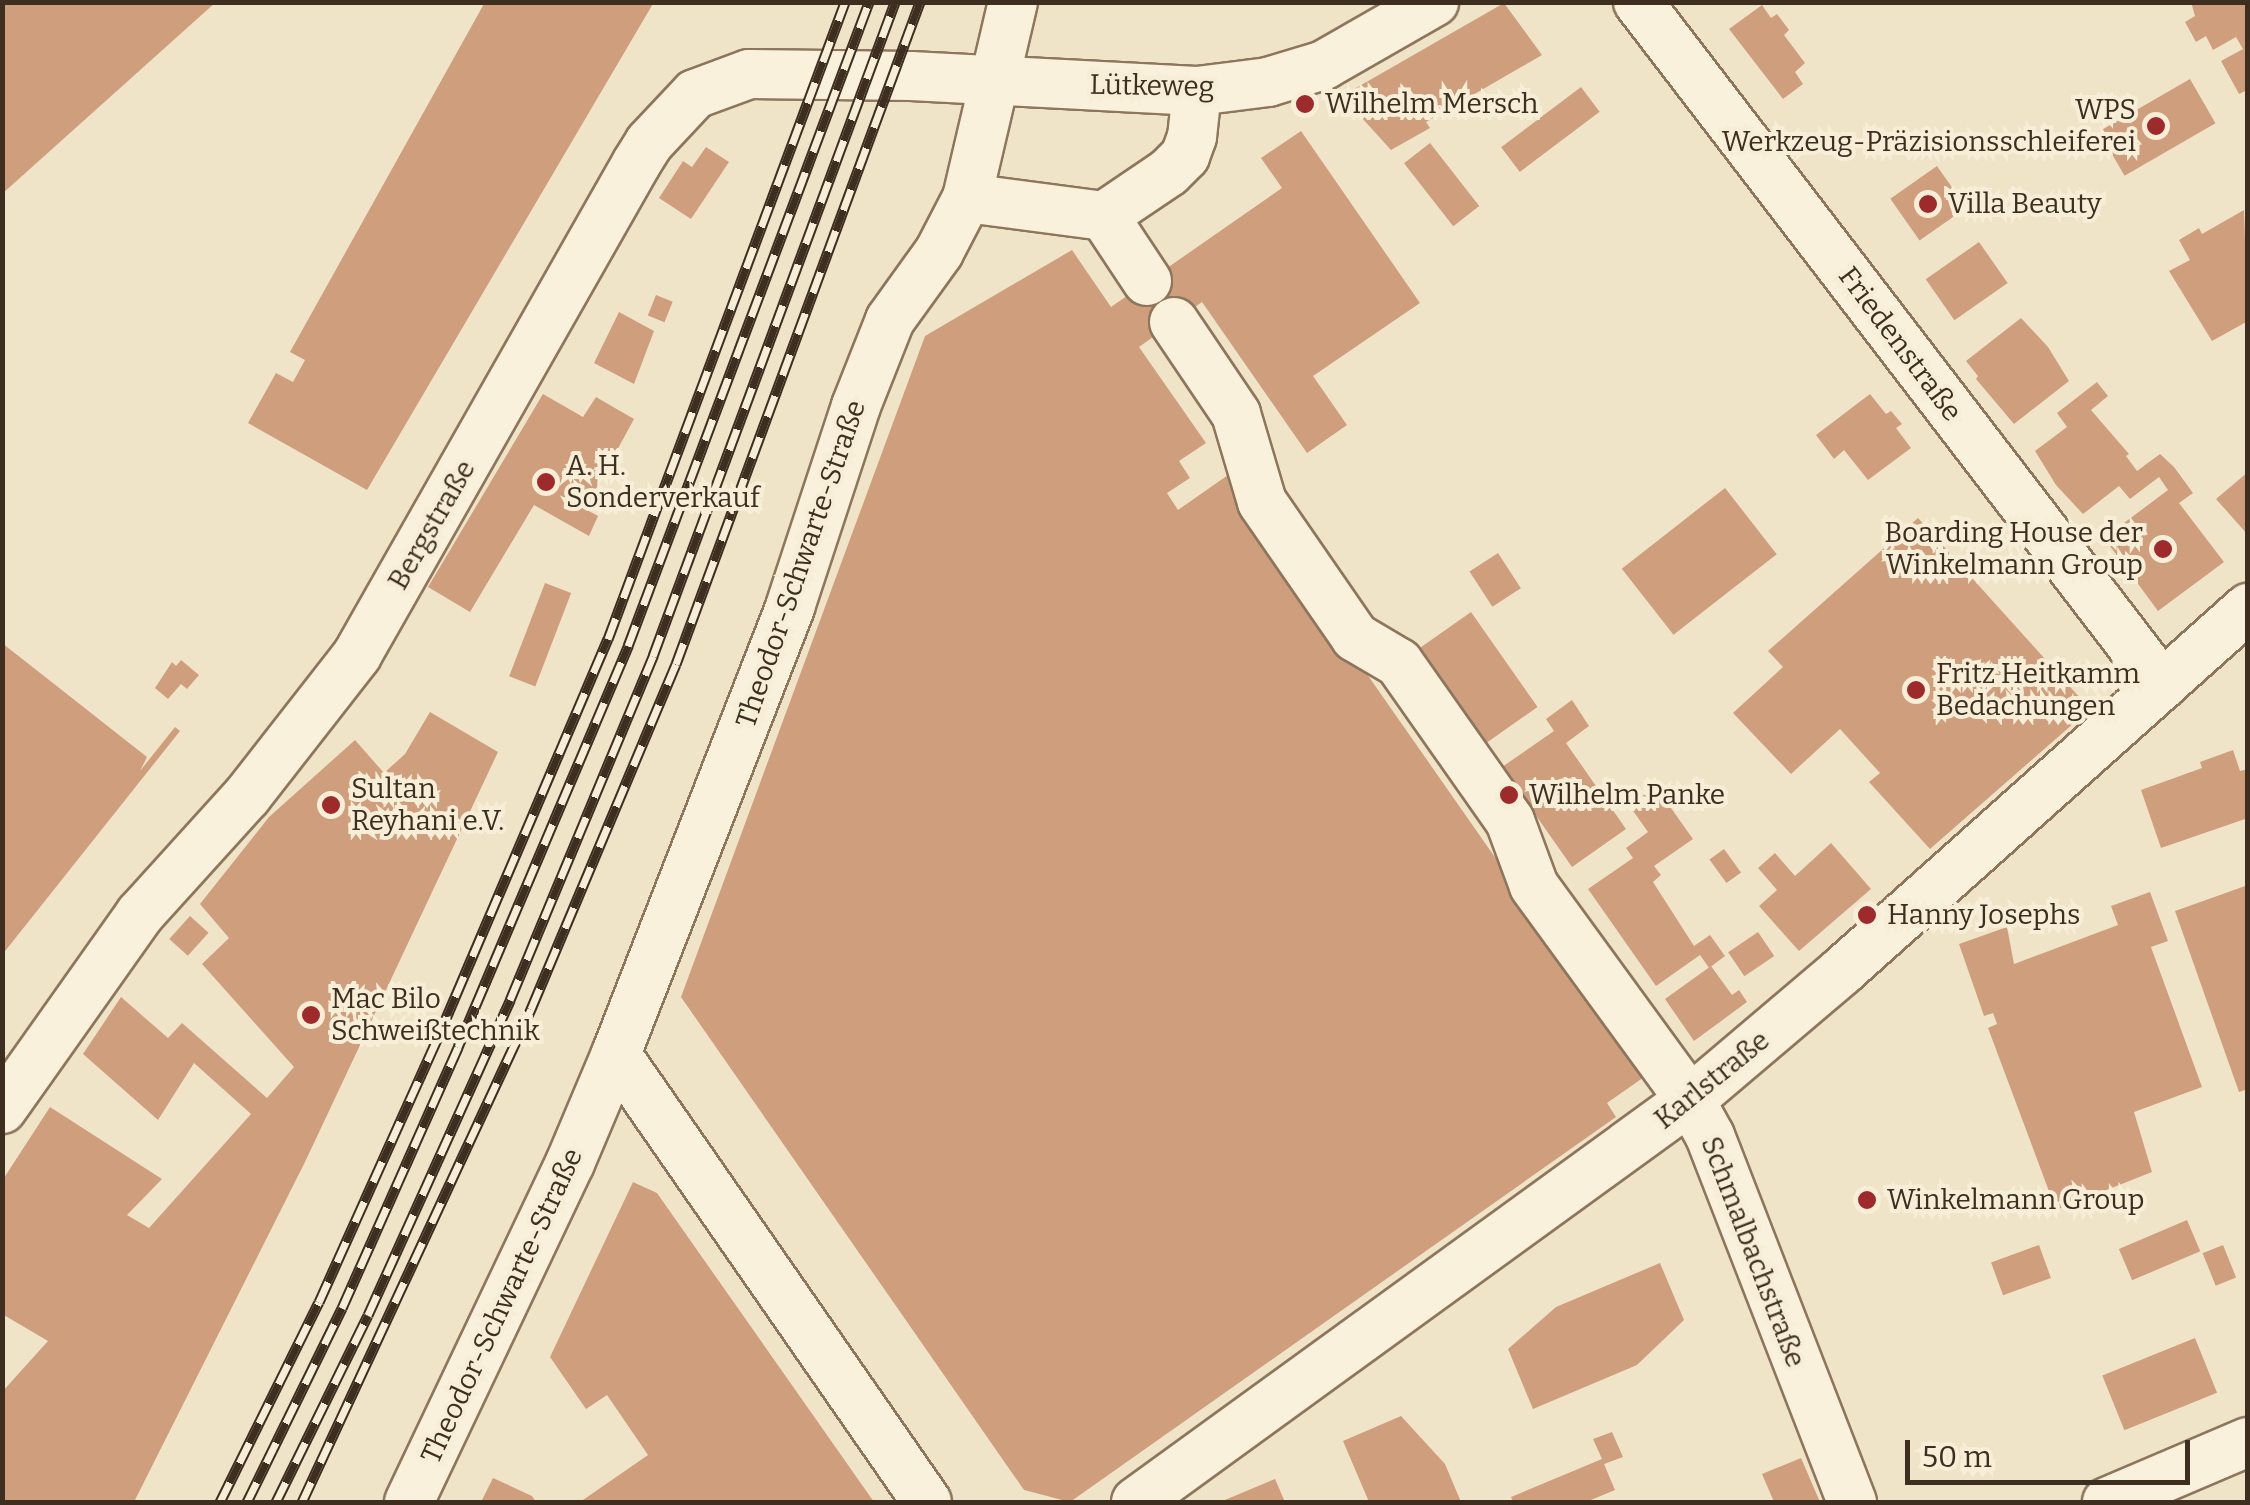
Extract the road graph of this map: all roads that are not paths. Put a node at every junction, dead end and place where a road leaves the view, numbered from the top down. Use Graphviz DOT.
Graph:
graph roads {
  1 [pos="1013,2"];
  2 [pos="1434,2"];
  3 [pos="1638,2"];
  4 [pos="911,76"];
  5 [pos="992,81"];
  6 [pos="1197,91"];
  7 [pos="967,198"];
  8 [pos="1104,216"];
  9 [pos="1147,282"];
  10 [pos="1174,322"];
  11 [pos="2248,608"];
  12 [pos="2162,684"];
  13 [pos="616,1054"];
  14 [pos="1690,1100"];
  15 [pos="2,1109"];
  16 [pos="2248,1442"];
  17 [pos="409,1502"];
  18 [pos="926,1502"];
  19 [pos="1136,1502"];
  20 [pos="1852,1502"];
  21 [pos="2107,1502"];
  1 -- 5 [label="street, Theodor-Schwarte-Straße"];
  2 -- 6 [label="street, Lütkeweg"];
  3 -- 12 [label="street, Friedenstraße"];
  4 -- 5 [label="street, Lütkeweg"];
  4 -- 15 [label="street, Bergstraße"];
  5 -- 6 [label="street, Lütkeweg"];
  5 -- 7 [label="street, Theodor-Schwarte-Straße"];
  6 -- 8 [label="street"];
  7 -- 8 [label="street"];
  7 -- 13 [label="street, Theodor-Schwarte-Straße"];
  8 -- 9 [label="street"];
  10 -- 14 [label="street, Schmalbachstraße"];
  11 -- 12 [label="street, Karlstraße"];
  12 -- 14 [label="street, Karlstraße"];
  13 -- 17 [label="street, Theodor-Schwarte-Straße"];
  13 -- 18 [label="street"];
  14 -- 19 [label="street, Karlstraße"];
  14 -- 20 [label="street, Schmalbachstraße"];
  16 -- 21 [label="street"];
}
